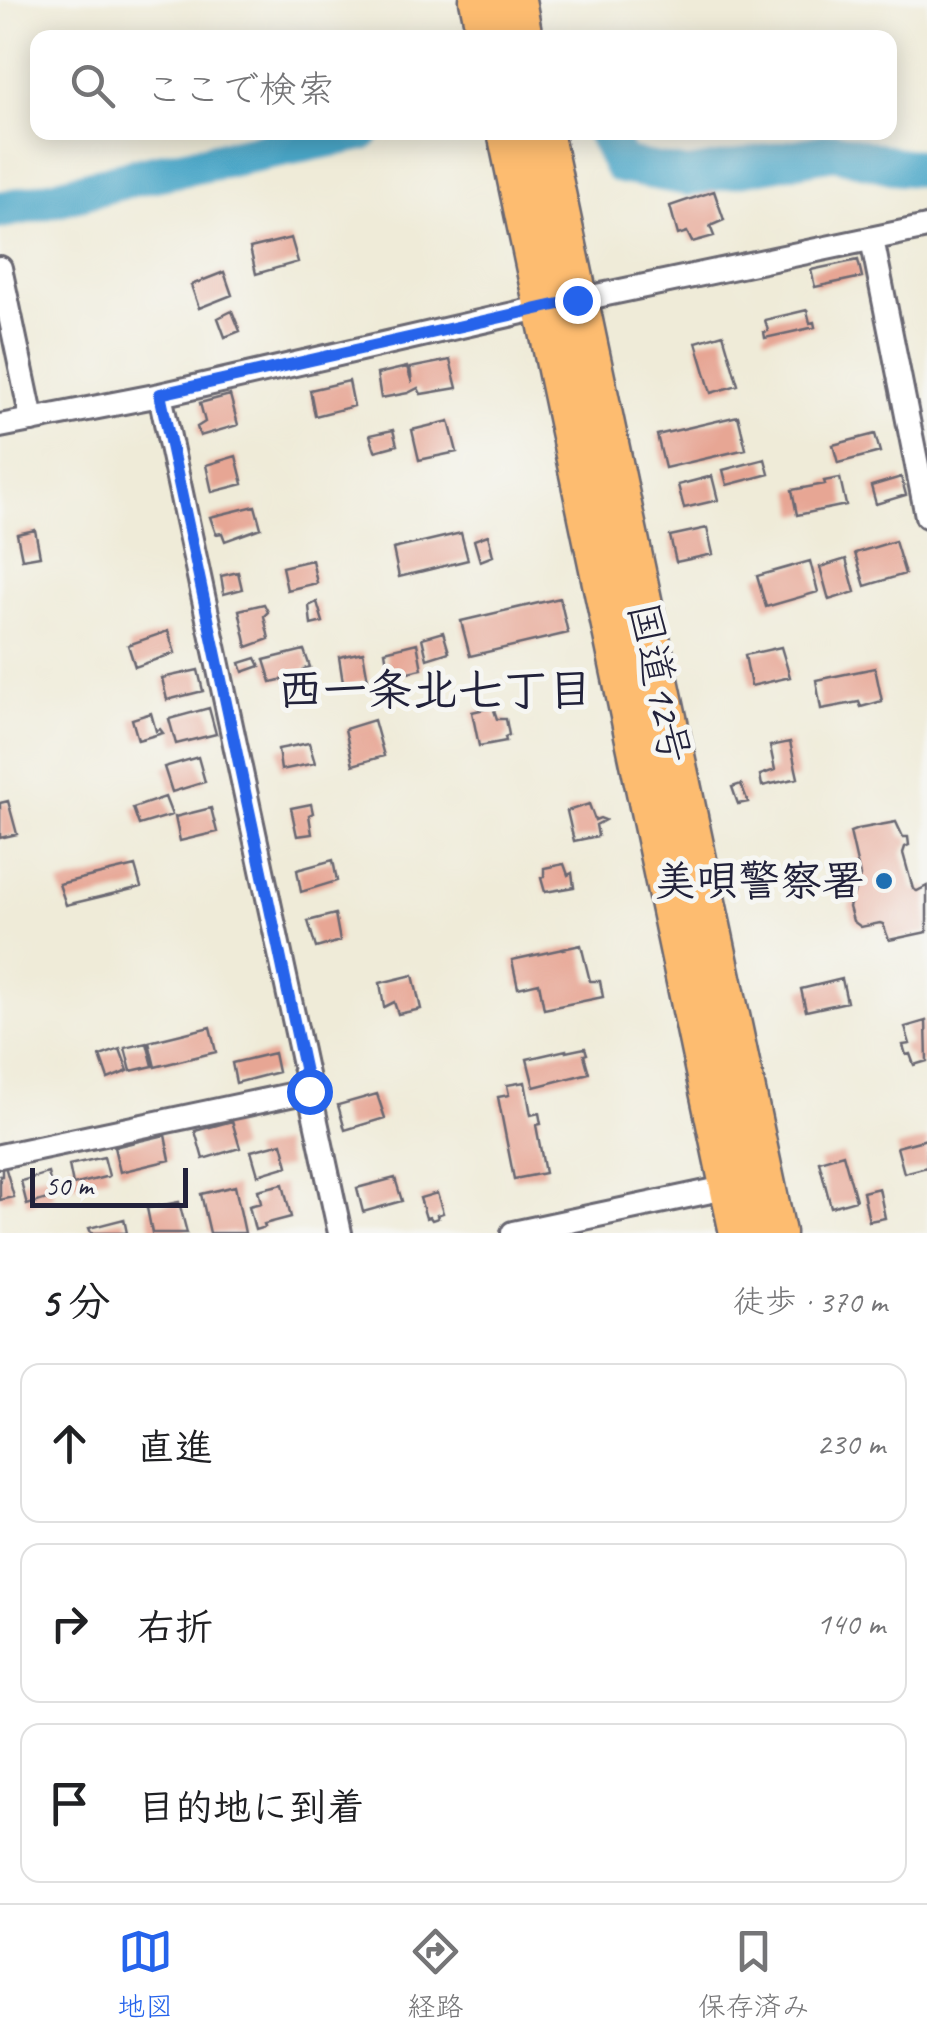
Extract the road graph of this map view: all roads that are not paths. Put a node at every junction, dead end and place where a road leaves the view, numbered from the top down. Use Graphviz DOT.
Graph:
graph roads {
  1 [pos="480,0"];
  2 [pos="514,0"];
  3 [pos="486,30"];
  4 [pos="520,30"];
  5 [pos="510,140"];
  6 [pos="543,140"];
  7 [pos="927,228"];
  8 [pos="872,239"];
  9 [pos="0,268"];
  10 [pos="561,304"];
  11 [pos="160,394"];
  12 [pos="32,420"];
  13 [pos="0,426"];
  14 [pos="927,516"];
  15 [pos="309,1091"];
  16 [pos="0,1156"];
  17 [pos="730,1188"];
  18 [pos="340,1233"];
  19 [pos="513,1233"];
  20 [pos="740,1233"];
  21 [pos="775,1233"];
  1 -- 3 [label="highway"];
  2 -- 4 [label="highway"];
  5 -- 10 [label="highway, 国道12号"];
  6 -- 10 [label="highway, 国道12号"];
  7 -- 8 [label="street"];
  8 -- 10 [label="street"];
  8 -- 14 [label="street"];
  9 -- 12 [label="street"];
  10 -- 11 [label="street"];
  10 -- 17 [label="highway, 国道12号"];
  10 -- 21 [label="highway, 国道12号"];
  11 -- 12 [label="street"];
  11 -- 15 [label="street"];
  12 -- 13 [label="street"];
  15 -- 16 [label="street"];
  15 -- 18 [label="street"];
  17 -- 19 [label="street"];
  17 -- 20 [label="highway, 国道12号"];
}
